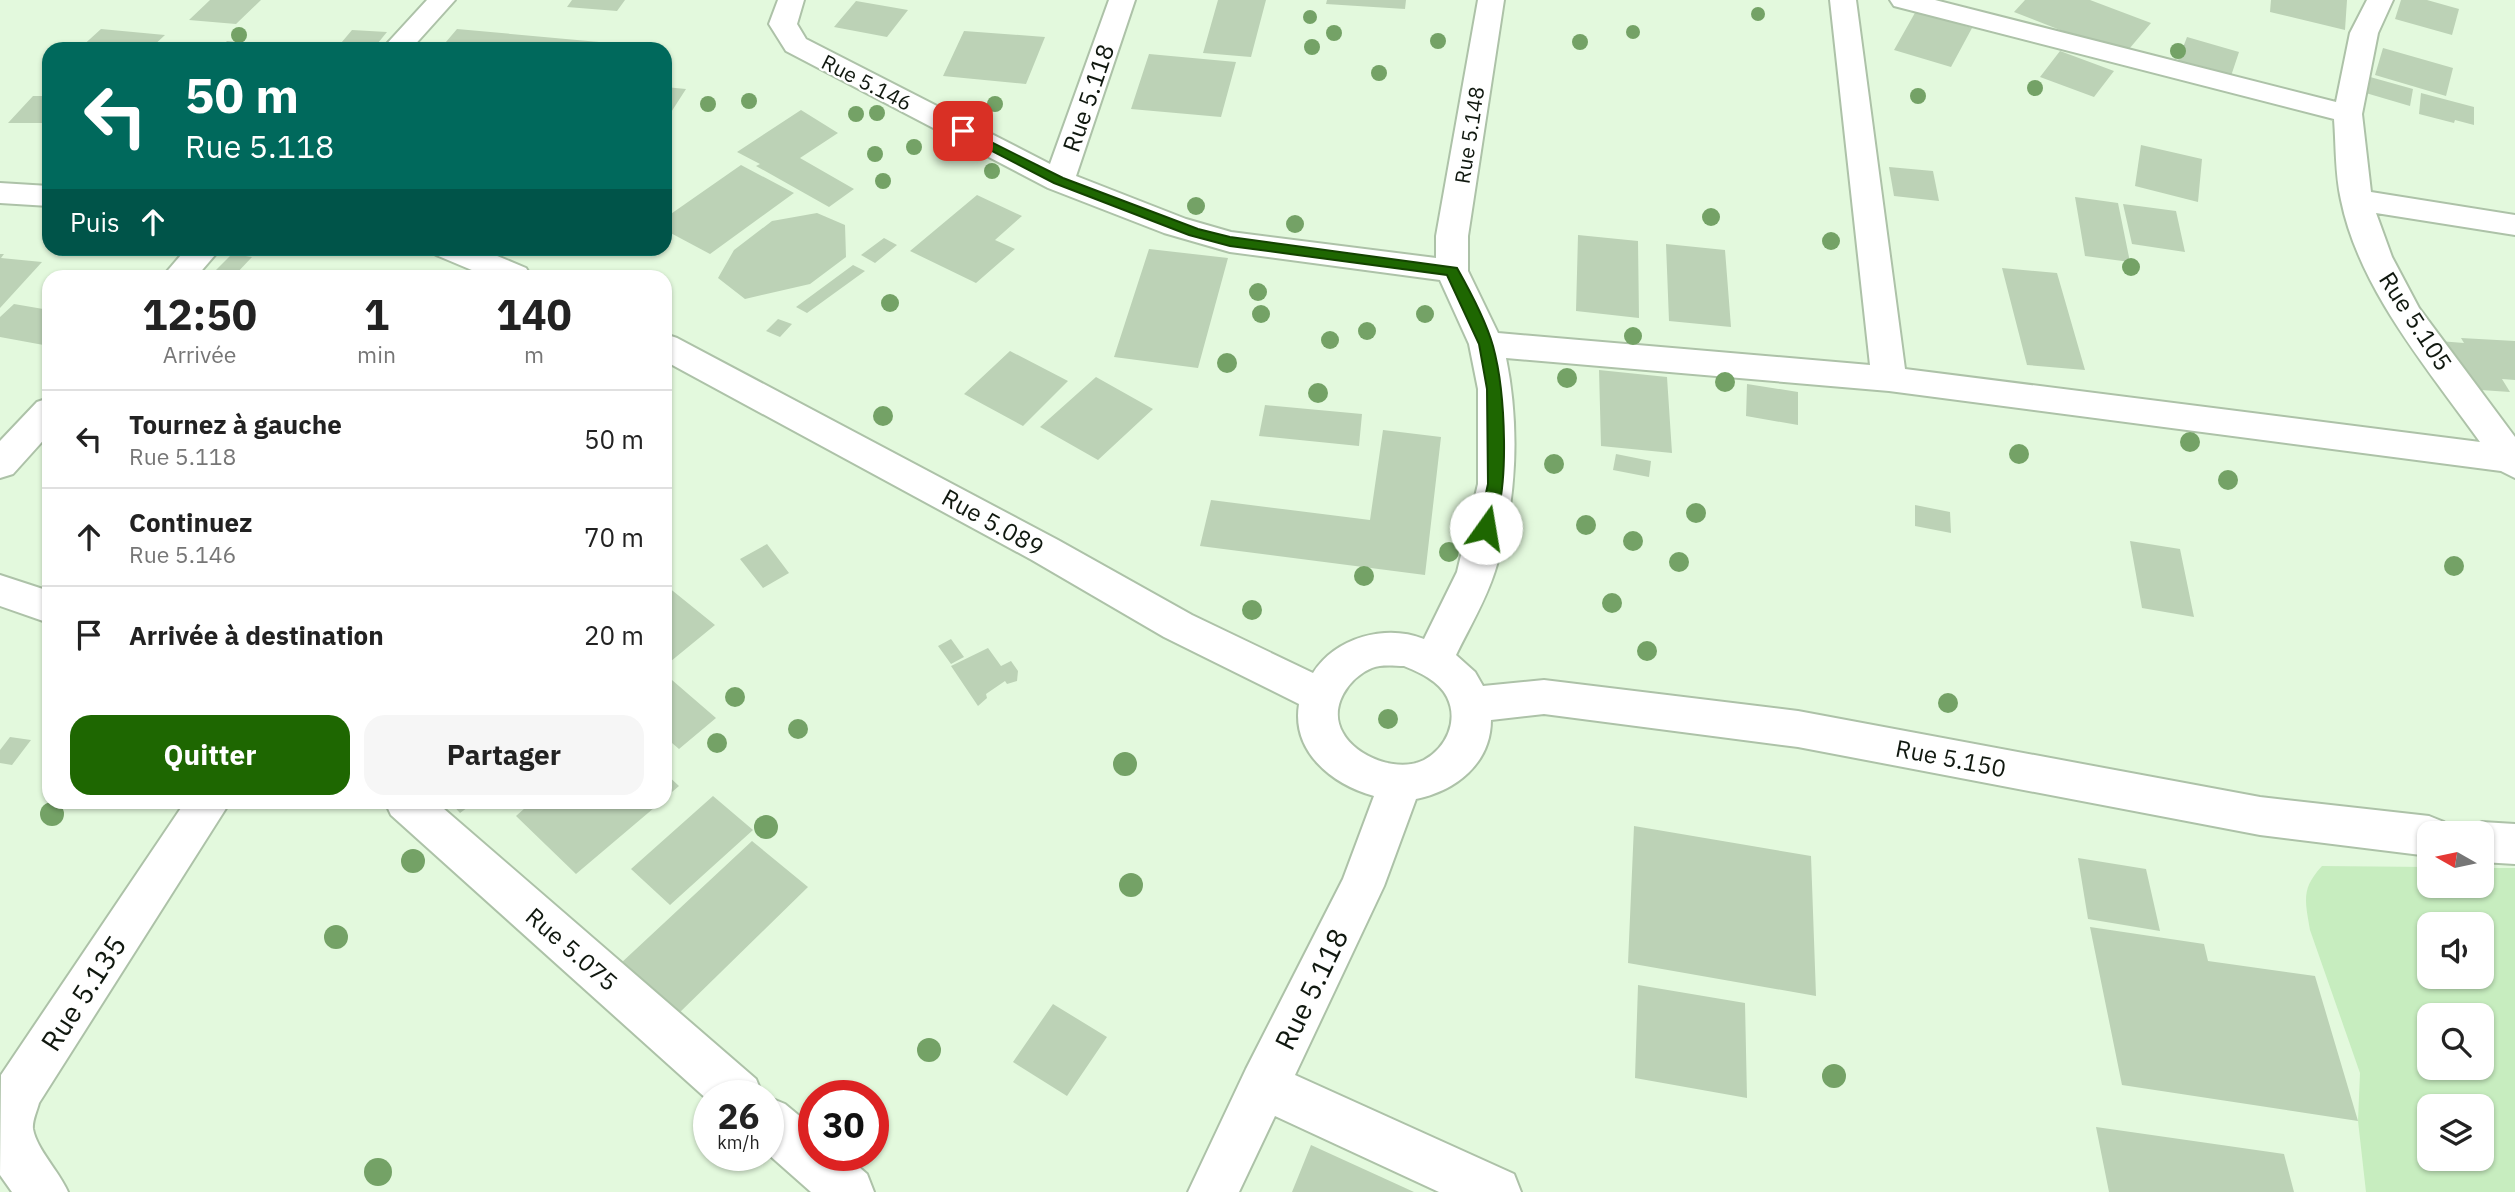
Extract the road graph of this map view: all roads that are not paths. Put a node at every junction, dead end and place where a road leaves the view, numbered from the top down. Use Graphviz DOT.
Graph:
graph roads {
  1 [pos="442,0"];
  2 [pos="791,0"];
  3 [pos="1122,0"];
  4 [pos="1491,0"];
  5 [pos="1843,0"];
  6 [pos="1903,0"];
  7 [pos="2381,0"];
  8 [pos="403,42"];
  9 [pos="2348,114"];
  10 [pos="1059,180"];
  11 [pos="0,193"];
  12 [pos="42,196"];
  13 [pos="2356,200"];
  14 [pos="2515,225"];
  15 [pos="198,256"];
  16 [pos="466,256"];
  17 [pos="185,270"];
  18 [pos="500,270"];
  19 [pos="1452,271"];
  20 [pos="1486,344"];
  21 [pos="672,350"];
  22 [pos="1889,379"];
  23 [pos="42,419"];
  24 [pos="2513,462"];
  25 [pos="0,464"];
  26 [pos="0,590"];
  27 [pos="42,605"];
  28 [pos="1434,660"];
  29 [pos="1322,696"];
  30 [pos="1471,705"];
  31 [pos="1401,782"];
  32 [pos="204,809"];
  33 [pos="414,809"];
  34 [pos="2417,835"];
  35 [pos="2494,843"];
  36 [pos="2515,844"];
  37 [pos="721,1080"];
  38 [pos="1263,1086"];
  39 [pos="784,1135"];
  40 [pos="43,1192"];
  41 [pos="849,1192"];
  42 [pos="1213,1192"];
  43 [pos="1496,1192"];
  1 -- 8 [label="street"];
  2 -- 10 [label="street, Rue 5.146"];
  3 -- 10 [label="street, Rue 5.118"];
  4 -- 19 [label="street, Rue 5.148"];
  5 -- 22 [label="street"];
  6 -- 9 [label="street"];
  7 -- 9 [label="street, Rue 5.105"];
  9 -- 13 [label="street, Rue 5.105"];
  10 -- 19 [label="street, Rue 5.118"];
  11 -- 12 [label="street"];
  13 -- 14 [label="street"];
  13 -- 24 [label="street, Rue 5.105"];
  15 -- 17 [label="street"];
  16 -- 18 [label="street"];
  19 -- 20 [label="street"];
  20 -- 22 [label="street"];
  20 -- 28 [label="street"];
  21 -- 29 [label="street, Rue 5.089"];
  22 -- 24 [label="street"];
  23 -- 25 [label="street"];
  26 -- 27 [label="street"];
  28 -- 29 [label="street"];
  28 -- 30 [label="street"];
  29 -- 31 [label="street"];
  30 -- 31 [label="street"];
  30 -- 34 [label="street, Rue 5.150"];
  31 -- 38 [label="street, Rue 5.118"];
  32 -- 40 [label="street, Rue 5.135"];
  33 -- 37 [label="street, Rue 5.075"];
  35 -- 36 [label="street"];
  38 -- 42 [label="street, Rue 5.118"];
  38 -- 43 [label="street"];
  39 -- 41 [label="street"];
}
